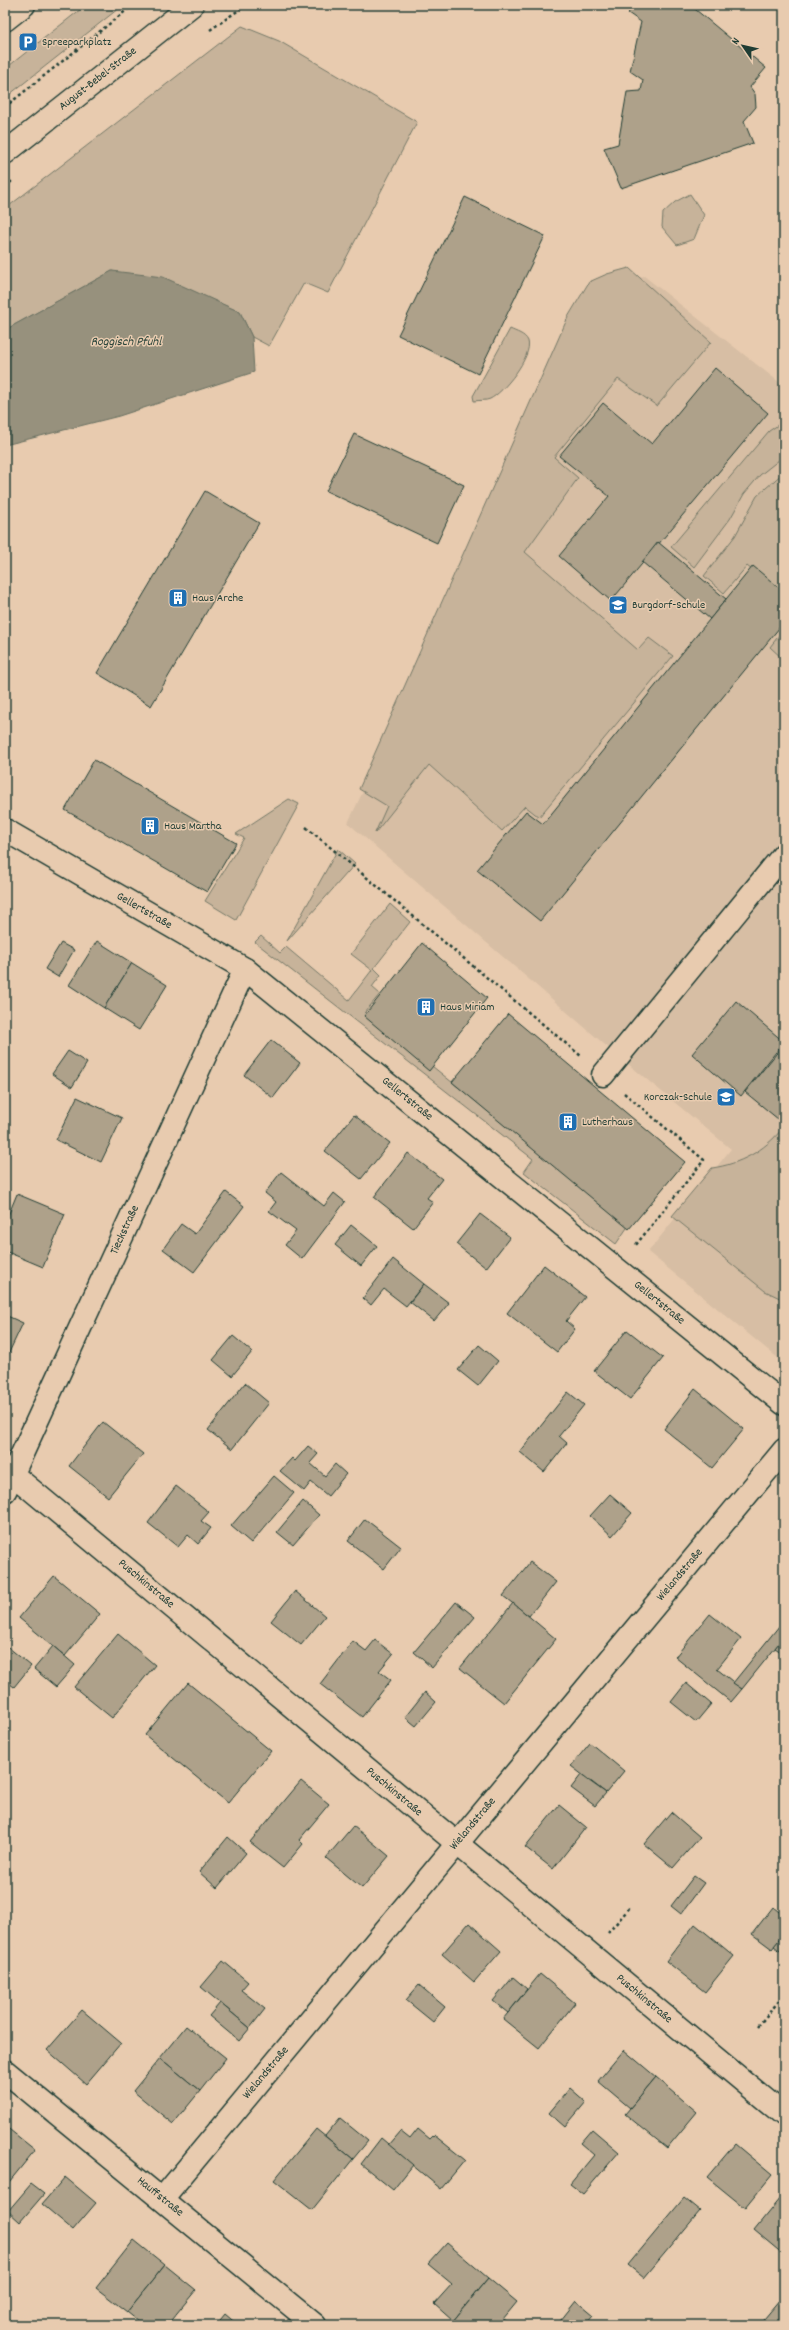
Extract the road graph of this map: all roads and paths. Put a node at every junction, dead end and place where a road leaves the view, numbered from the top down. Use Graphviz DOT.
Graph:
graph roads {
  1 [pos="24,5"];
  2 [pos="133,5"];
  3 [pos="192,5"];
  4 [pos="5,20"];
  5 [pos="5,107"];
  6 [pos="5,153"];
  7 [pos="306,827"];
  8 [pos="5,830"];
  9 [pos="784,854"];
  10 [pos="245,969"];
  11 [pos="603,1075"];
  12 [pos="616,1268"];
  13 [pos="784,1404"];
  14 [pos="784,1450"];
  15 [pos="8,1478"];
  16 [pos="456,1844"];
  17 [pos="631,1906"];
  18 [pos="590,1955"];
  19 [pos="784,1995"];
  20 [pos="758,2026"];
  21 [pos="5,2071"];
  22 [pos="784,2115"];
  23 [pos="162,2199"];
  24 [pos="315,2325"];
  1 -- 4 [label="street"];
  2 -- 5 [label="path"];
  3 -- 6 [label="street, August-Bebel-Straße"];
  7 -- 11 [label="path"];
  8 -- 10 [label="street, Gellertstraße"];
  9 -- 11 [label="street"];
  10 -- 12 [label="street, Gellertstraße"];
  10 -- 15 [label="street, Tieckstraße"];
  11 -- 12 [label="path"];
  12 -- 13 [label="street, Gellertstraße"];
  14 -- 16 [label="street, Wielandstraße"];
  15 -- 16 [label="street, Puschkinstraße"];
  16 -- 18 [label="street, Puschkinstraße"];
  16 -- 23 [label="street, Wielandstraße"];
  17 -- 18 [label="path"];
  18 -- 22 [label="street, Puschkinstraße"];
  19 -- 20 [label="path"];
  21 -- 23 [label="street, Hauffstraße"];
  23 -- 24 [label="street, Hauffstraße"];
}
